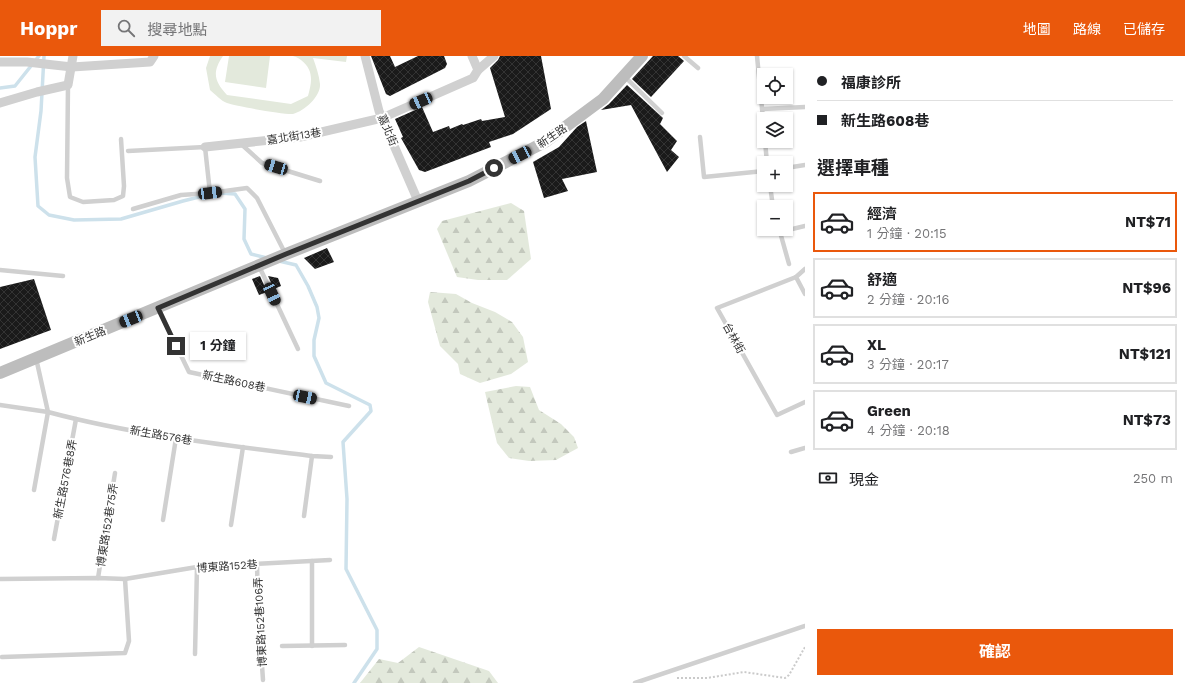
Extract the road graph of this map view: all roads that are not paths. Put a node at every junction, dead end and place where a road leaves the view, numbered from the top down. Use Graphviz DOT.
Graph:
graph roads {
  1 [pos="73,56"];
  2 [pos="154,56"];
  3 [pos="365,56"];
  4 [pos="472,56"];
  5 [pos="494,56"];
  6 [pos="642,56"];
  7 [pos="684,56"];
  8 [pos="757,56"];
  9 [pos="29,59"];
  10 [pos="0,62"];
  11 [pos="72,67"];
  12 [pos="698,68"];
  13 [pos="478,70"];
  14 [pos="624,76"];
  15 [pos="68,85"];
  16 [pos="0,103"];
  17 [pos="805,106"];
  18 [pos="762,109"];
  19 [pos="762,112"];
  20 [pos="662,113"];
  21 [pos="382,118"];
  22 [pos="700,137"];
  23 [pos="121,139"];
  24 [pos="240,143"];
  25 [pos="205,147"];
  26 [pos="128,151"];
  27 [pos="805,165"];
  28 [pos="793,167"];
  29 [pos="757,172"];
  30 [pos="320,180"];
  31 [pos="210,193"];
  32 [pos="418,201"];
  33 [pos="133,209"];
  34 [pos="805,226"];
  35 [pos="286,254"];
  36 [pos="789,264"];
  37 [pos="259,266"];
  38 [pos="0,270"];
  39 [pos="804,272"];
  40 [pos="63,276"];
  41 [pos="796,277"];
  42 [pos="805,294"];
  43 [pos="158,308"];
  44 [pos="298,349"];
  45 [pos="36,357"];
  46 [pos="0,373"];
  47 [pos="805,402"];
  48 [pos="0,406"];
  49 [pos="349,406"];
  50 [pos="48,412"];
  51 [pos="76,419"];
  52 [pos="176,438"];
  53 [pos="243,447"];
  54 [pos="805,448"];
  55 [pos="791,452"];
  56 [pos="312,456"];
  57 [pos="331,457"];
  58 [pos="115,473"];
  59 [pos="34,490"];
  60 [pos="304,516"];
  61 [pos="163,520"];
  62 [pos="231,525"];
  63 [pos="54,539"];
  64 [pos="330,560"];
  65 [pos="312,561"];
  66 [pos="257,564"];
  67 [pos="197,567"];
  68 [pos="98,578"];
  69 [pos="0,579"];
  70 [pos="125,579"];
  71 [pos="805,626"];
  72 [pos="345,645"];
  73 [pos="282,646"];
  74 [pos="312,646"];
  75 [pos="195,654"];
  76 [pos="2,656"];
  77 [pos="263,680"];
  78 [pos="636,683"];
  1 -- 11 [label="street"];
  2 -- 11 [label="street"];
  3 -- 21 [label="street, 嘉北街"];
  4 -- 13 [label="street"];
  5 -- 13 [label="street, 嘉北街13巷"];
  6 -- 14 [label="street, 新生路"];
  7 -- 12 [label="lane"];
  8 -- 18 [label="lane"];
  9 -- 10 [label="street"];
  9 -- 11 [label="street"];
  11 -- 15 [label="street"];
  13 -- 21 [label="street, 嘉北街13巷"];
  14 -- 20 [label="lane"];
  14 -- 32 [label="street, 新生路"];
  15 -- 16 [label="street"];
  15 -- 23 [label="lane"];
  17 -- 18 [label="lane"];
  18 -- 19 [label="lane"];
  21 -- 24 [label="street, 嘉北街13巷"];
  21 -- 32 [label="street, 嘉北街"];
  22 -- 29 [label="lane"];
  24 -- 25 [label="street, 嘉北街13巷"];
  24 -- 30 [label="lane"];
  25 -- 26 [label="lane"];
  25 -- 31 [label="lane"];
  27 -- 28 [label="lane"];
  31 -- 33 [label="lane"];
  31 -- 35 [label="lane"];
  32 -- 35 [label="street, 新生路"];
  34 -- 36 [label="lane"];
  35 -- 37 [label="street, 新生路"];
  37 -- 43 [label="street, 新生路"];
  37 -- 44 [label="lane"];
  38 -- 40 [label="lane"];
  39 -- 41 [label="lane, 台林街"];
  41 -- 42 [label="lane"];
  41 -- 47 [label="lane, 台林街"];
  43 -- 45 [label="street, 新生路"];
  43 -- 49 [label="lane, 新生路608巷"];
  45 -- 46 [label="street, 新生路"];
  45 -- 50 [label="lane"];
  48 -- 50 [label="lane, 新生路576巷"];
  50 -- 51 [label="lane, 新生路576巷"];
  50 -- 59 [label="lane"];
  51 -- 52 [label="lane, 新生路576巷"];
  51 -- 63 [label="lane, 新生路576巷8弄"];
  52 -- 53 [label="lane, 新生路576巷"];
  52 -- 61 [label="lane"];
  53 -- 56 [label="lane, 新生路576巷"];
  53 -- 62 [label="lane"];
  54 -- 55 [label="lane"];
  56 -- 57 [label="lane, 新生路576巷"];
  56 -- 60 [label="lane"];
  58 -- 68 [label="lane, 博東路152巷75弄"];
  64 -- 65 [label="lane, 博東路152巷"];
  65 -- 66 [label="lane, 博東路152巷"];
  65 -- 74 [label="lane"];
  66 -- 67 [label="lane, 博東路152巷"];
  66 -- 77 [label="lane, 博東路152巷106弄"];
  67 -- 70 [label="lane, 博東路152巷"];
  67 -- 75 [label="lane"];
  68 -- 69 [label="lane, 博東路152巷"];
  68 -- 70 [label="lane, 博東路152巷"];
  70 -- 76 [label="lane"];
  71 -- 78 [label="lane"];
  72 -- 74 [label="lane"];
  73 -- 74 [label="lane"];
}
